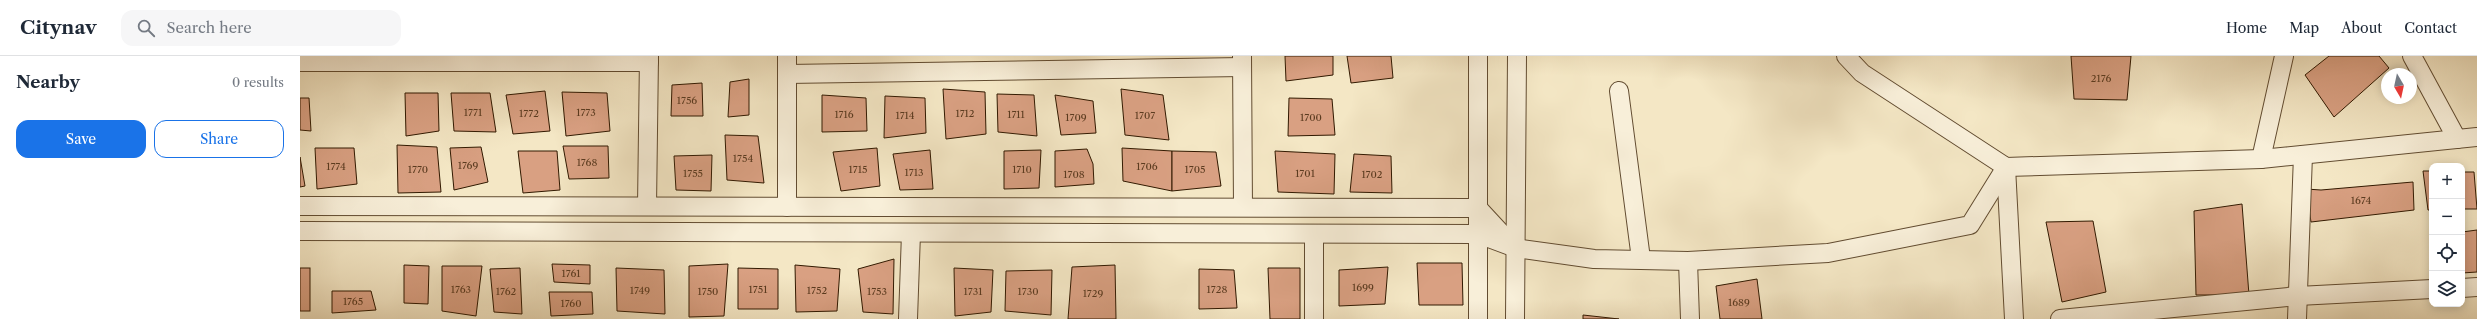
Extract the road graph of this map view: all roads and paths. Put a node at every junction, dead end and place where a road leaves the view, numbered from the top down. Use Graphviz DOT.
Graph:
graph roads {
  1 [pos="788,56"];
  2 [pos="1478,56"];
  3 [pos="1517,56"];
  4 [pos="1846,56"];
  5 [pos="2284,56"];
  6 [pos="2412,56"];
  7 [pos="649,59"];
  8 [pos="1242,61"];
  9 [pos="300,62"];
  10 [pos="787,74"];
  11 [pos="1620,91"];
  12 [pos="2477,137"];
  13 [pos="2457,139"];
  14 [pos="2303,155"];
  15 [pos="2261,159"];
  16 [pos="2006,167"];
  17 [pos="300,206"];
  18 [pos="647,206"];
  19 [pos="787,207"];
  20 [pos="1243,207"];
  21 [pos="1478,208"];
  22 [pos="300,231"];
  23 [pos="911,233"];
  24 [pos="1314,234"];
  25 [pos="1478,234"];
  26 [pos="1515,248"];
  27 [pos="1641,259"];
  28 [pos="1688,261"];
  29 [pos="2477,287"];
  30 [pos="2465,288"];
  31 [pos="2429,289"];
  32 [pos="2298,296"];
  33 [pos="908,319"];
  34 [pos="1314,319"];
  35 [pos="1478,319"];
  36 [pos="1515,319"];
  37 [pos="1690,319"];
  38 [pos="2014,319"];
  39 [pos="2060,319"];
  40 [pos="2297,319"];
  1 -- 10 [label="street"];
  2 -- 21 [label="street"];
  3 -- 26 [label="street"];
  4 -- 16 [label="street"];
  5 -- 15 [label="street"];
  6 -- 13 [label="street"];
  7 -- 9 [label="street"];
  7 -- 18 [label="street"];
  8 -- 10 [label="street"];
  8 -- 20 [label="street"];
  10 -- 19 [label="street"];
  11 -- 27 [label="street"];
  12 -- 13 [label="street"];
  13 -- 14 [label="street"];
  14 -- 15 [label="street"];
  14 -- 32 [label="street"];
  15 -- 16 [label="street"];
  16 -- 28 [label="street"];
  16 -- 38 [label="street"];
  17 -- 18 [label="street"];
  18 -- 19 [label="street"];
  19 -- 20 [label="street"];
  20 -- 21 [label="street"];
  21 -- 25 [label="street"];
  21 -- 26 [label="street"];
  22 -- 23 [label="street"];
  23 -- 24 [label="street"];
  23 -- 33 [label="street"];
  24 -- 25 [label="street"];
  24 -- 34 [label="street"];
  25 -- 26 [label="street"];
  25 -- 35 [label="street"];
  26 -- 27 [label="street"];
  26 -- 36 [label="street"];
  27 -- 28 [label="street"];
  28 -- 37 [label="street"];
  29 -- 30 [label="street"];
  31 -- 32 [label="street"];
  32 -- 39 [label="street"];
  32 -- 40 [label="street"];
}
